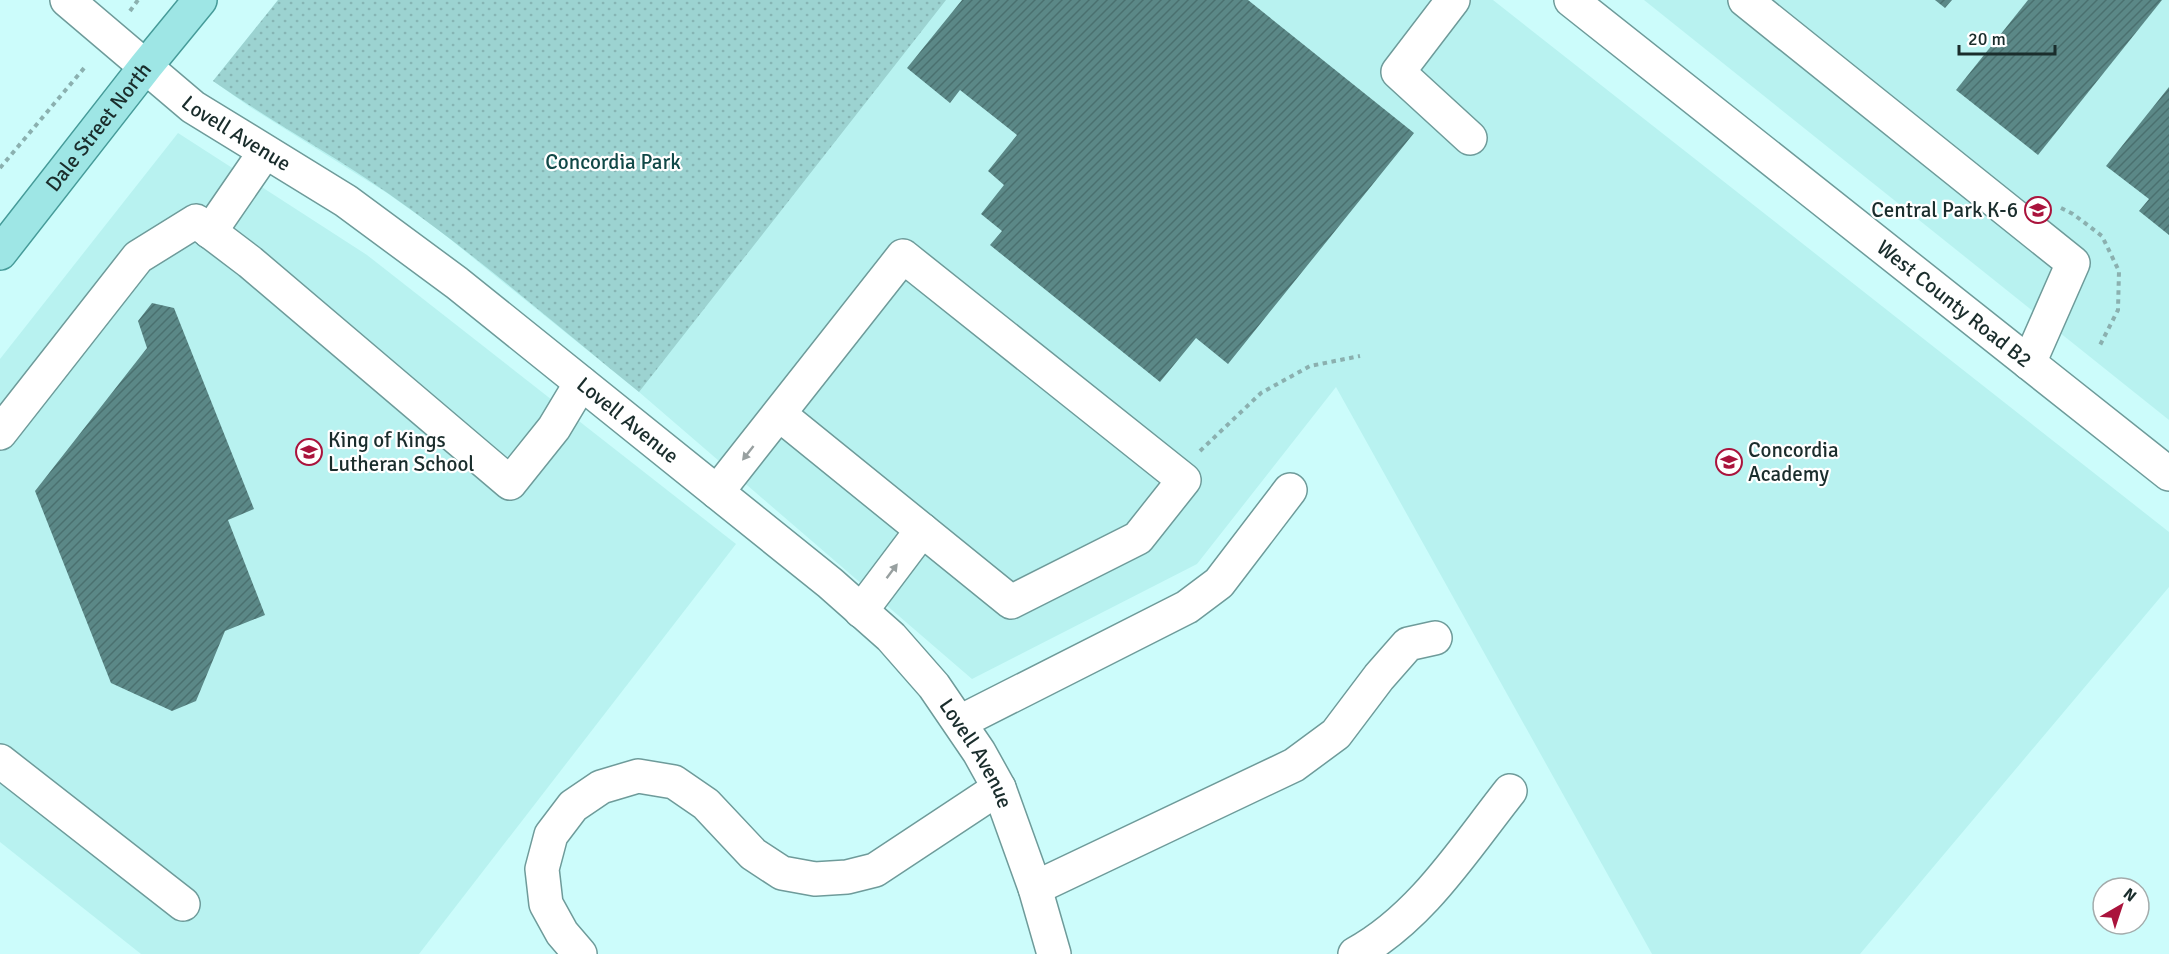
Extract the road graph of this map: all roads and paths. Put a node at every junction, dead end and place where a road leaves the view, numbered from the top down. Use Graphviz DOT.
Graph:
graph roads {
  1 [pos="67,0"];
  2 [pos="200,0"];
  3 [pos="1453,0"];
  4 [pos="1571,0"];
  5 [pos="1745,0"];
  6 [pos="146,66"];
  7 [pos="84,67"];
  8 [pos="1470,138"];
  9 [pos="265,152"];
  10 [pos="0,168"];
  11 [pos="210,232"];
  12 [pos="0,253"];
  13 [pos="1360,356"];
  14 [pos="2029,363"];
  15 [pos="581,383"];
  16 [pos="779,414"];
  17 [pos="0,433"];
  18 [pos="1195,456"];
  19 [pos="2169,474"];
  20 [pos="1290,490"];
  21 [pos="717,492"];
  22 [pos="922,530"];
  23 [pos="861,611"];
  24 [pos="1435,638"];
  25 [pos="960,722"];
  26 [pos="0,760"];
  27 [pos="999,788"];
  28 [pos="1510,791"];
  29 [pos="1035,888"];
  30 [pos="183,904"];
  31 [pos="580,954"];
  32 [pos="1054,954"];
  33 [pos="1354,954"];
  1 -- 6 [label="street, Lovell Avenue"];
  2 -- 6 [label="main road, Dale Street North"];
  3 -- 8 [label="street"];
  4 -- 14 [label="street, West County Road B2"];
  5 -- 14 [label="street"];
  6 -- 9 [label="street, Lovell Avenue"];
  6 -- 12 [label="main road, Dale Street North"];
  7 -- 10 [label="path"];
  9 -- 11 [label="street"];
  9 -- 15 [label="street, Lovell Avenue"];
  11 -- 15 [label="street"];
  11 -- 17 [label="street"];
  13 -- 18 [label="path"];
  14 -- 19 [label="street, West County Road B2"];
  15 -- 21 [label="street, Lovell Avenue"];
  16 -- 21 [label="street, one-way"];
  16 -- 22 [label="street"];
  16 -- 22 [label="street"];
  20 -- 25 [label="street"];
  21 -- 23 [label="street, Lovell Avenue"];
  23 -- 22 [label="street, one-way"];
  23 -- 25 [label="street, Lovell Avenue"];
  24 -- 29 [label="street"];
  25 -- 27 [label="street, Lovell Avenue"];
  26 -- 30 [label="street"];
  27 -- 29 [label="street, Lovell Avenue"];
  27 -- 31 [label="street"];
  28 -- 33 [label="street"];
  29 -- 32 [label="street, Lovell Avenue"];
}
